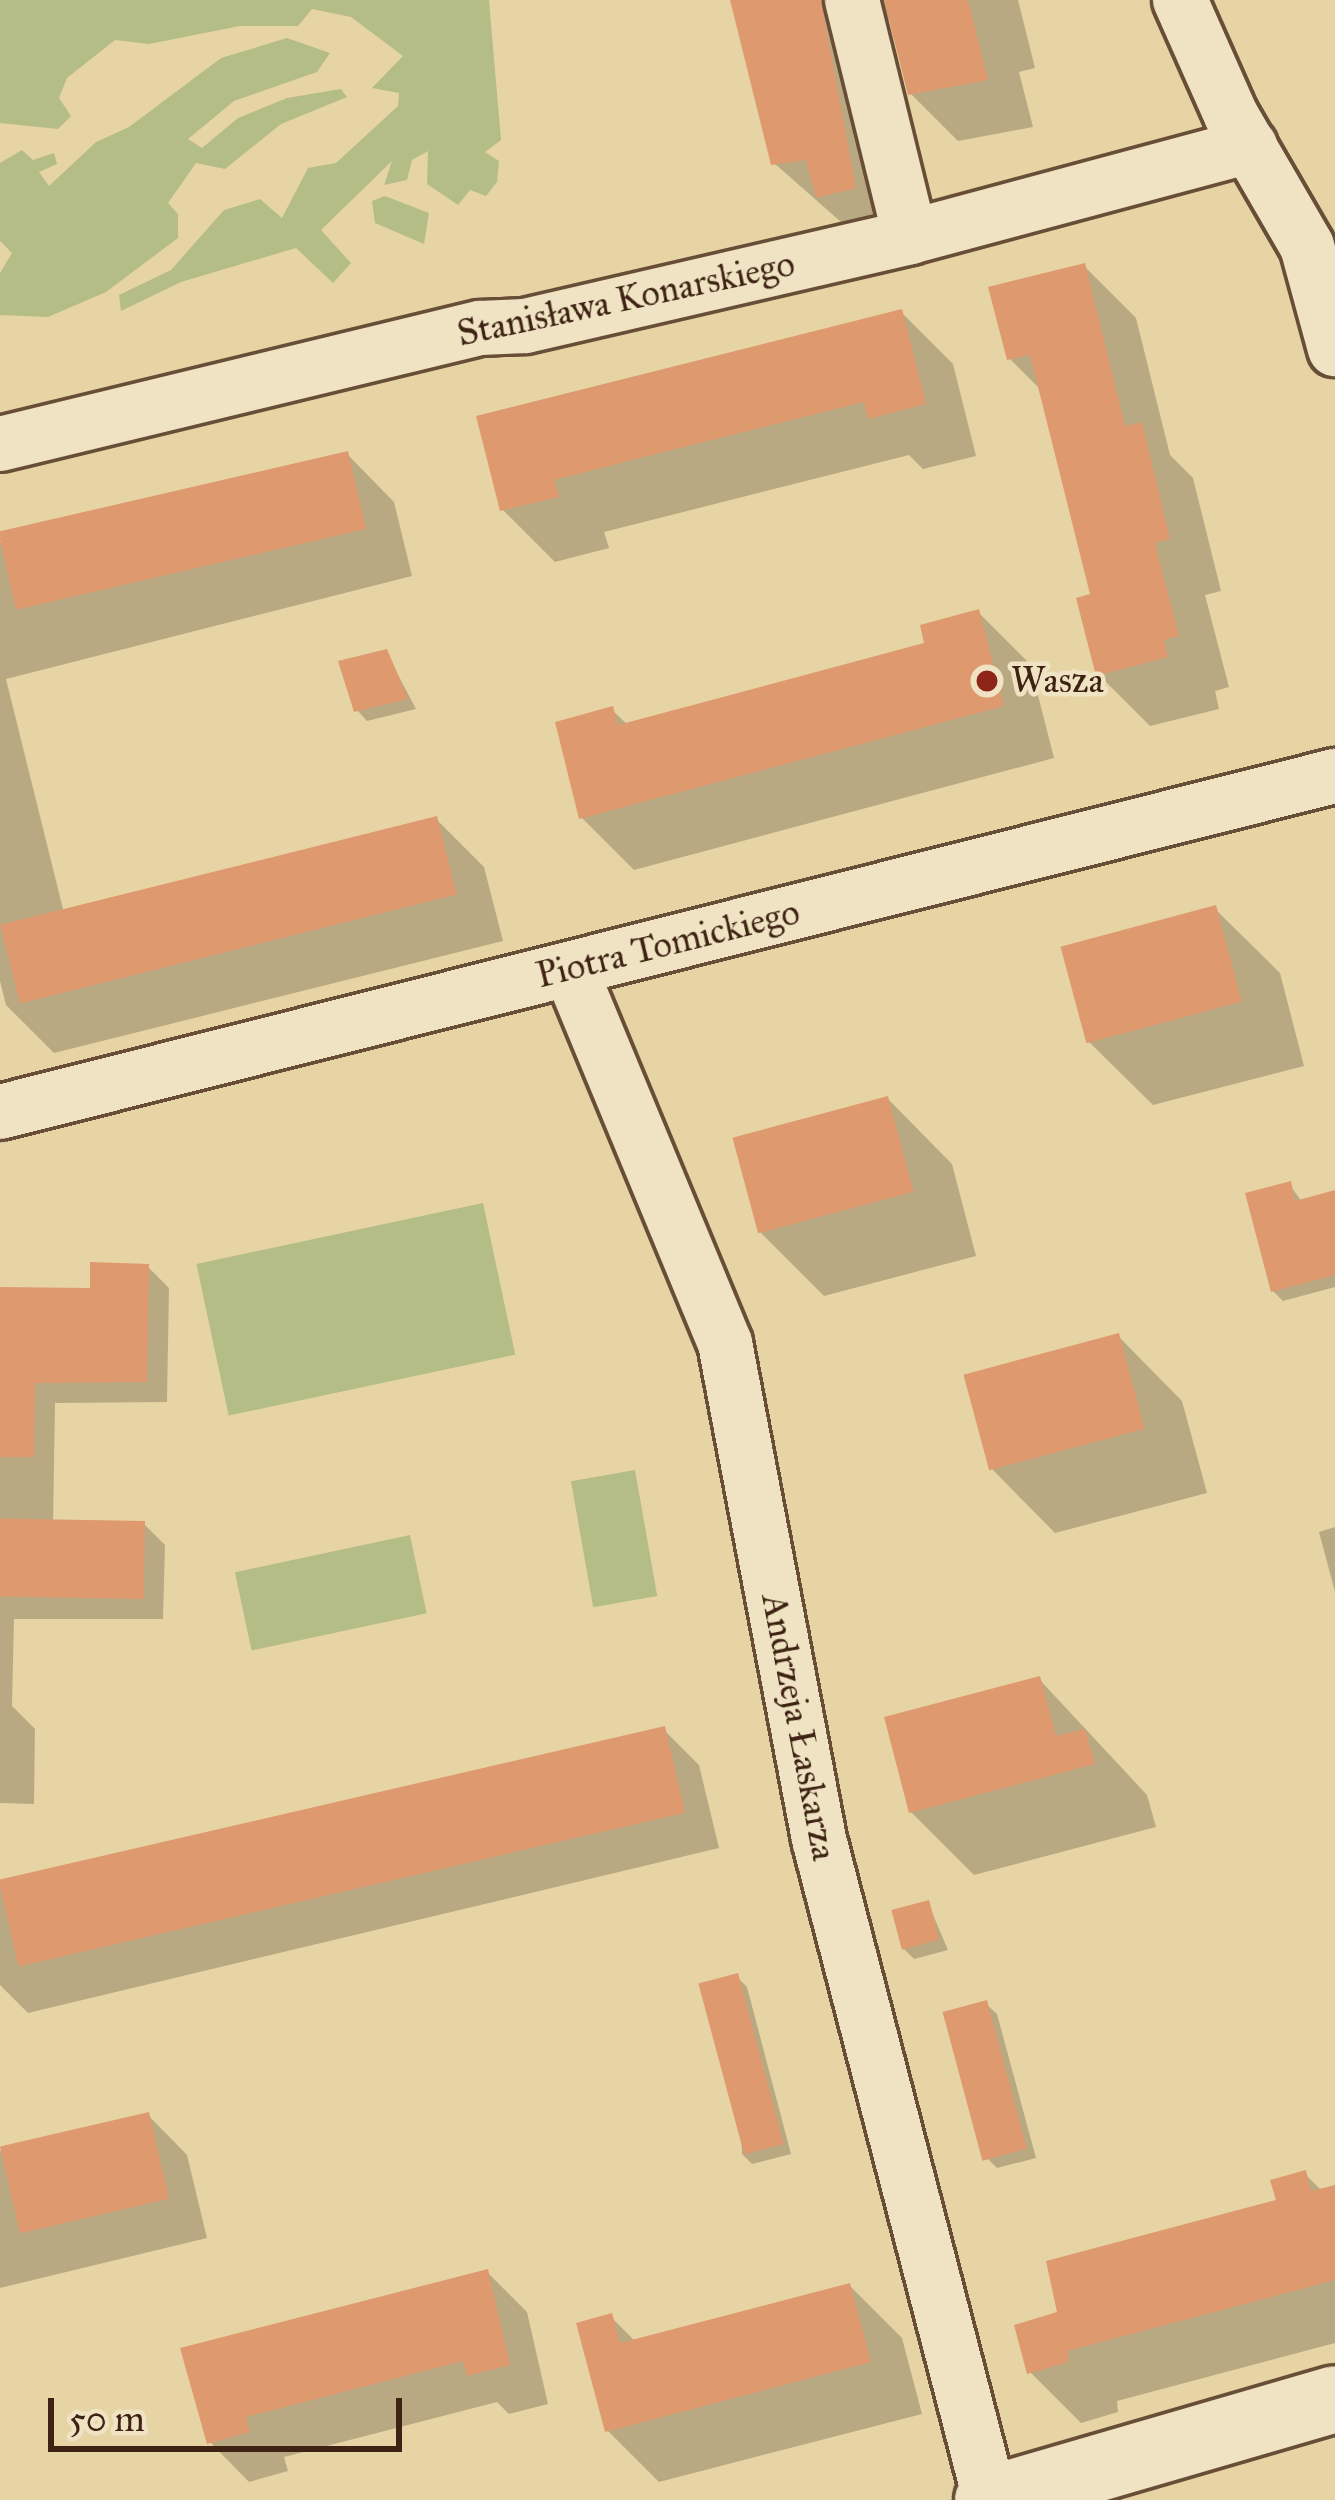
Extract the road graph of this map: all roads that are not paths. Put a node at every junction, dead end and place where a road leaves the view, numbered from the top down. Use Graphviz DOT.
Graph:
graph roads {
  1 [pos="852,0"];
  2 [pos="1180,0"];
  3 [pos="1250,146"];
  4 [pos="910,237"];
  5 [pos="1335,349"];
  6 [pos="0,444"];
  7 [pos="1335,776"];
  8 [pos="570,969"];
  9 [pos="0,1112"];
  10 [pos="1335,2399"];
  11 [pos="989,2500"];
  1 -- 4 [label="street"];
  2 -- 3 [label="street"];
  3 -- 4 [label="street, Stanisława Konarskiego"];
  3 -- 5 [label="street"];
  4 -- 6 [label="street, Stanisława Konarskiego"];
  7 -- 8 [label="street, Piotra Tomickiego"];
  8 -- 9 [label="street, Piotra Tomickiego"];
  8 -- 11 [label="street, Andrzeja Łaskarza"];
  10 -- 11 [label="street"];
}
